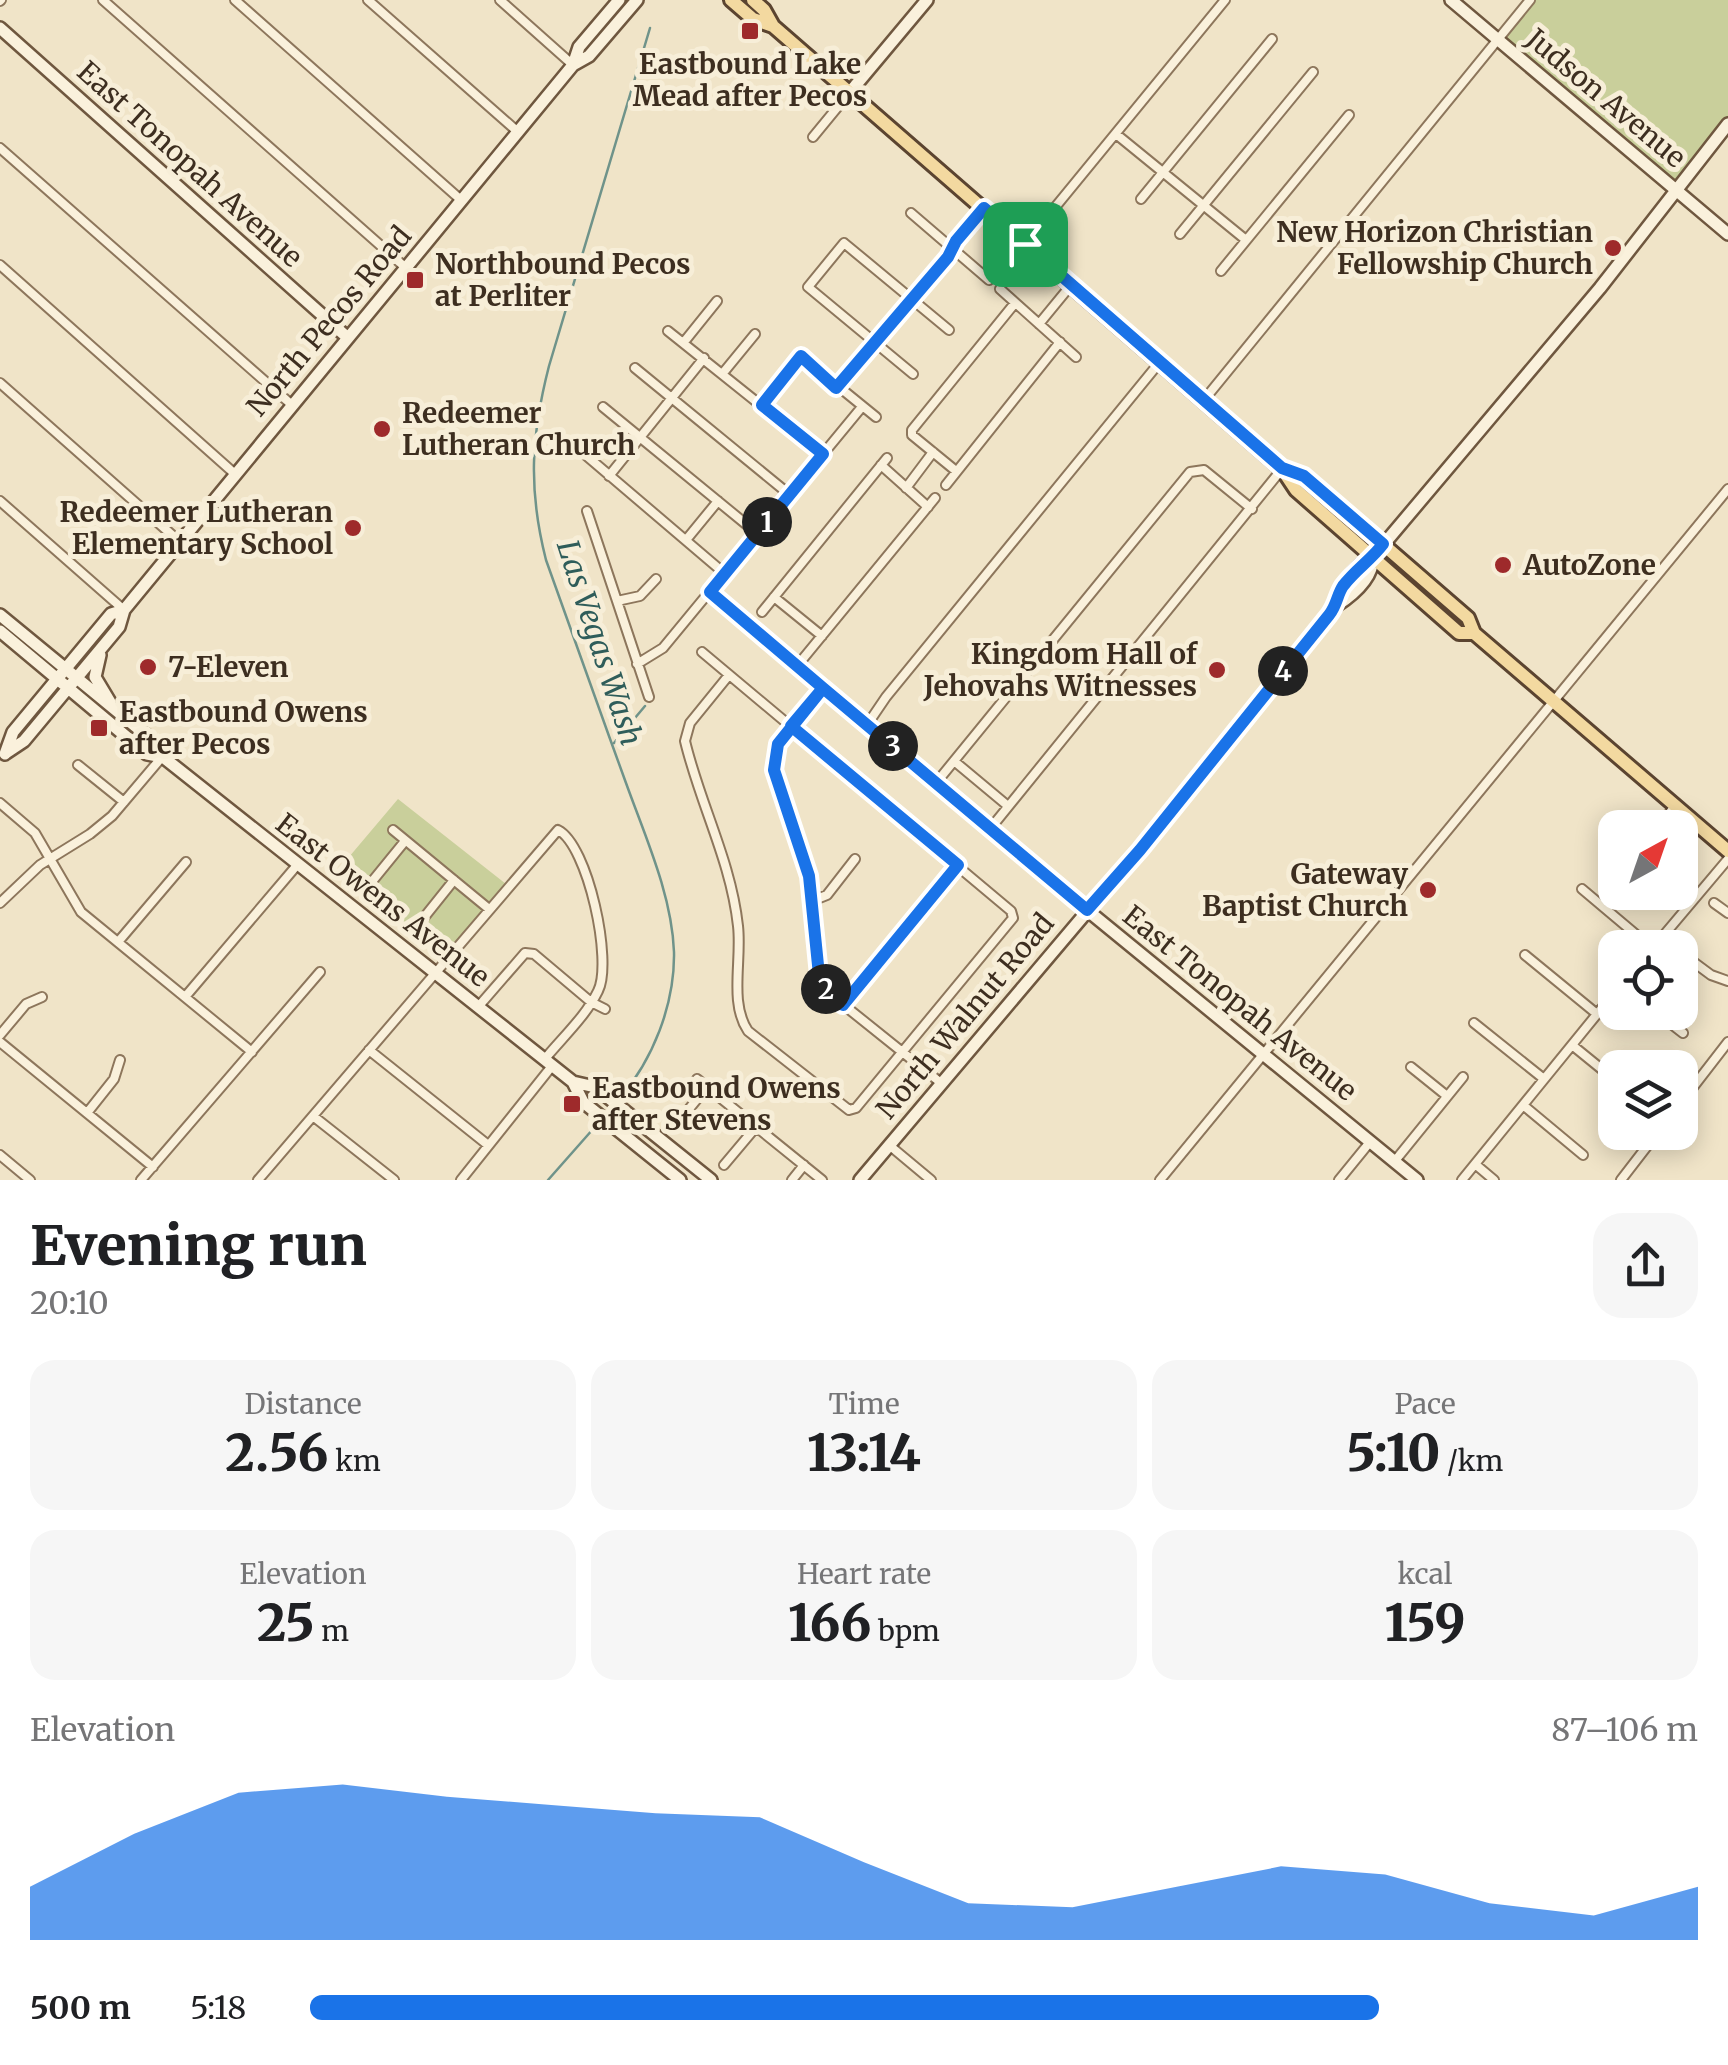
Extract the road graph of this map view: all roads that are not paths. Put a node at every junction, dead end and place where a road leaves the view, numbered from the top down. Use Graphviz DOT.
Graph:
graph roads {
  1 [pos="103,0"];
  2 [pos="236,0"];
  3 [pos="368,0"];
  4 [pos="500,0"];
  5 [pos="618,0"];
  6 [pos="637,0"];
  7 [pos="731,0"];
  8 [pos="753,0"];
  9 [pos="926,0"];
  10 [pos="1225,0"];
  11 [pos="1452,0"];
  12 [pos="1530,0"];
  13 [pos="773,26"];
  14 [pos="0,28"];
  15 [pos="1272,39"];
  16 [pos="1497,39"];
  17 [pos="573,65"];
  18 [pos="1313,72"];
  19 [pos="850,92"];
  20 [pos="1349,115"];
  21 [pos="1728,124"];
  22 [pos="518,132"];
  23 [pos="1116,134"];
  24 [pos="813,137"];
  25 [pos="0,148"];
  26 [pos="1162,172"];
  27 [pos="1676,189"];
  28 [pos="1141,198"];
  29 [pos="462,200"];
  30 [pos="1203,206"];
  31 [pos="984,208"];
  32 [pos="911,214"];
  33 [pos="1180,234"];
  34 [pos="1728,234"];
  35 [pos="1246,240"];
  36 [pos="1025,244"];
  37 [pos="952,248"];
  38 [pos="0,265"];
  39 [pos="406,268"];
  40 [pos="1220,271"];
  41 [pos="989,280"];
  42 [pos="1071,285"];
  43 [pos="1000,289"];
  44 [pos="912,298"];
  45 [pos="717,301"];
  46 [pos="1015,304"];
  47 [pos="1039,324"];
  48 [pos="949,330"];
  49 [pos="668,331"];
  50 [pos="755,334"];
  51 [pos="348,338"];
  52 [pos="684,342"];
  53 [pos="874,342"];
  54 [pos="1060,342"];
  55 [pos="1076,356"];
  56 [pos="704,358"];
  57 [pos="1160,362"];
  58 [pos="634,368"];
  59 [pos="723,374"];
  60 [pos="913,374"];
  61 [pos="0,382"];
  62 [pos="836,388"];
  63 [pos="671,399"];
  64 [pos="1204,400"];
  65 [pos="762,405"];
  66 [pos="292,406"];
  67 [pos="603,407"];
  68 [pos="862,408"];
  69 [pos="876,417"];
  70 [pos="640,437"];
  71 [pos="575,446"];
  72 [pos="933,452"];
  73 [pos="823,454"];
  74 [pos="1282,468"];
  75 [pos="956,472"];
  76 [pos="236,474"];
  77 [pos="609,476"];
  78 [pos="946,486"];
  79 [pos="906,488"];
  80 [pos="1728,489"];
  81 [pos="790,495"];
  82 [pos="935,498"];
  83 [pos="0,501"];
  84 [pos="718,501"];
  85 [pos="928,507"];
  86 [pos="1252,509"];
  87 [pos="588,510"];
  88 [pos="758,534"];
  89 [pos="686,540"];
  90 [pos="180,542"];
  91 [pos="1383,544"];
  92 [pos="1374,557"];
  93 [pos="717,567"];
  94 [pos="656,579"];
  95 [pos="710,592"];
  96 [pos="774,597"];
  97 [pos="616,601"];
  98 [pos="124,610"];
  99 [pos="762,612"];
  100 [pos="0,615"];
  101 [pos="0,631"];
  102 [pos="1474,633"];
  103 [pos="822,636"];
  104 [pos="106,642"];
  105 [pos="702,652"];
  106 [pos="637,664"];
  107 [pos="797,666"];
  108 [pos="729,675"];
  109 [pos="65,680"];
  110 [pos="823,688"];
  111 [pos="649,697"];
  112 [pos="1553,701"];
  113 [pos="119,714"];
  114 [pos="867,725"];
  115 [pos="791,726"];
  116 [pos="2,757"];
  117 [pos="162,757"];
  118 [pos="954,761"];
  119 [pos="78,764"];
  120 [pos="936,783"];
  121 [pos="124,802"];
  122 [pos="0,803"];
  123 [pos="1008,806"];
  124 [pos="1676,806"];
  125 [pos="1673,810"];
  126 [pos="990,828"];
  127 [pos="393,830"];
  128 [pos="404,841"];
  129 [pos="1728,851"];
  130 [pos="51,858"];
  131 [pos="855,859"];
  132 [pos="1728,860"];
  133 [pos="186,862"];
  134 [pos="298,864"];
  135 [pos="958,865"];
  136 [pos="454,880"];
  137 [pos="370,884"];
  138 [pos="1582,889"];
  139 [pos="812,901"];
  140 [pos="0,903"];
  141 [pos="1714,903"];
  142 [pos="489,909"];
  143 [pos="1087,910"];
  144 [pos="1728,914"];
  145 [pos="418,925"];
  146 [pos="1631,930"];
  147 [pos="1668,930"];
  148 [pos="118,942"];
  149 [pos="1525,954"];
  150 [pos="1698,965"];
  151 [pos="320,972"];
  152 [pos="435,972"];
  153 [pos="1728,981"];
  154 [pos="42,997"];
  155 [pos="185,997"];
  156 [pos="591,1002"];
  157 [pos="843,1005"];
  158 [pos="478,1007"];
  159 [pos="605,1009"];
  160 [pos="1597,1014"];
  161 [pos="1474,1022"];
  162 [pos="1679,1030"];
  163 [pos="1683,1033"];
  164 [pos="0,1039"];
  165 [pos="1728,1042"];
  166 [pos="1572,1045"];
  167 [pos="368,1050"];
  168 [pos="252,1052"];
  169 [pos="903,1053"];
  170 [pos="1262,1054"];
  171 [pos="120,1060"];
  172 [pos="548,1063"];
  173 [pos="1598,1066"];
  174 [pos="1412,1067"];
  175 [pos="1463,1077"];
  176 [pos="697,1078"];
  177 [pos="1544,1078"];
  178 [pos="1698,1081"];
  179 [pos="572,1082"];
  180 [pos="942,1083"];
  181 [pos="707,1086"];
  182 [pos="1447,1096"];
  183 [pos="1523,1105"];
  184 [pos="86,1113"];
  185 [pos="313,1116"];
  186 [pos="675,1126"];
  187 [pos="756,1126"];
  188 [pos="1370,1142"];
  189 [pos="488,1145"];
  190 [pos="889,1146"];
  191 [pos="1644,1150"];
  192 [pos="0,1155"];
  193 [pos="1584,1155"];
  194 [pos="1394,1162"];
  195 [pos="1475,1164"];
  196 [pos="724,1165"];
  197 [pos="804,1165"];
  198 [pos="153,1167"];
  199 [pos="24,1178"];
  200 [pos="927,1179"];
  201 [pos="141,1180"];
  202 [pos="258,1180"];
  203 [pos="394,1180"];
  204 [pos="461,1180"];
  205 [pos="680,1180"];
  206 [pos="712,1180"];
  207 [pos="792,1180"];
  208 [pos="822,1180"];
  209 [pos="860,1180"];
  210 [pos="1160,1180"];
  211 [pos="1339,1180"];
  212 [pos="1417,1180"];
  213 [pos="1462,1180"];
  214 [pos="1494,1180"];
  215 [pos="1621,1180"];
  1 -- 39 [label="street"];
  2 -- 29 [label="street"];
  3 -- 22 [label="street"];
  4 -- 17 [label="street"];
  5 -- 17 [label="street, North Pecos Road"];
  6 -- 17 [label="street, North Pecos Road"];
  7 -- 13 [label="main road"];
  8 -- 13 [label="main road"];
  9 -- 19 [label="street"];
  10 -- 23 [label="street"];
  11 -- 16 [label="street, Judson Avenue"];
  12 -- 16 [label="street"];
  13 -- 19 [label="main road"];
  14 -- 51 [label="street, East Tonopah Avenue"];
  15 -- 26 [label="street"];
  16 -- 27 [label="street, Judson Avenue"];
  16 -- 64 [label="street"];
  17 -- 22 [label="street, North Pecos Road"];
  18 -- 30 [label="street"];
  19 -- 24 [label="street"];
  19 -- 31 [label="main road"];
  20 -- 35 [label="street"];
  21 -- 27 [label="street, North Walnut Road"];
  22 -- 29 [label="street, North Pecos Road"];
  23 -- 26 [label="street"];
  23 -- 36 [label="street"];
  25 -- 66 [label="street"];
  26 -- 28 [label="street"];
  26 -- 30 [label="street"];
  27 -- 34 [label="street, Judson Avenue"];
  27 -- 91 [label="street, North Walnut Road"];
  29 -- 39 [label="street, North Pecos Road"];
  30 -- 33 [label="street"];
  30 -- 35 [label="street"];
  31 -- 36 [label="main road"];
  31 -- 37 [label="street"];
  32 -- 37 [label="street"];
  35 -- 40 [label="street"];
  36 -- 42 [label="main road"];
  37 -- 41 [label="street"];
  37 -- 44 [label="street"];
  38 -- 76 [label="street"];
  39 -- 51 [label="street, North Pecos Road"];
  42 -- 47 [label="street"];
  42 -- 57 [label="main road"];
  43 -- 46 [label="street"];
  44 -- 48 [label="street"];
  44 -- 53 [label="street"];
  44 -- 53 [label="street"];
  45 -- 52 [label="street"];
  46 -- 47 [label="street"];
  46 -- 72 [label="street"];
  47 -- 54 [label="street"];
  49 -- 52 [label="street"];
  50 -- 59 [label="street"];
  51 -- 66 [label="street, North Pecos Road"];
  52 -- 56 [label="street"];
  53 -- 60 [label="street"];
  53 -- 62 [label="street"];
  54 -- 55 [label="street"];
  54 -- 75 [label="street"];
  56 -- 59 [label="street"];
  56 -- 63 [label="street"];
  57 -- 64 [label="main road"];
  57 -- 114 [label="street"];
  58 -- 63 [label="street"];
  59 -- 65 [label="street"];
  61 -- 90 [label="street"];
  62 -- 65 [label="street"];
  62 -- 68 [label="street"];
  63 -- 70 [label="street"];
  63 -- 81 [label="street"];
  64 -- 74 [label="main road"];
  65 -- 73 [label="street"];
  66 -- 76 [label="street, North Pecos Road"];
  67 -- 70 [label="street"];
  68 -- 69 [label="street"];
  68 -- 73 [label="street"];
  70 -- 77 [label="street"];
  70 -- 84 [label="street"];
  71 -- 77 [label="street"];
  72 -- 75 [label="street"];
  72 -- 79 [label="street"];
  73 -- 81 [label="street"];
  74 -- 86 [label="street"];
  74 -- 91 [label="main road"];
  74 -- 92 [label="main road"];
  75 -- 78 [label="street"];
  76 -- 90 [label="street, North Pecos Road"];
  77 -- 89 [label="street"];
  79 -- 85 [label="street"];
  79 -- 96 [label="street"];
  80 -- 112 [label="street"];
  81 -- 88 [label="street"];
  82 -- 85 [label="street"];
  83 -- 98 [label="street"];
  84 -- 88 [label="street"];
  84 -- 89 [label="street"];
  85 -- 103 [label="street"];
  86 -- 118 [label="street"];
  86 -- 123 [label="street"];
  87 -- 97 [label="street"];
  88 -- 95 [label="street"];
  89 -- 93 [label="street"];
  90 -- 98 [label="street, North Pecos Road"];
  91 -- 92 [label="street, North Walnut Road"];
  91 -- 102 [label="main road"];
  92 -- 102 [label="main road"];
  92 -- 143 [label="street, North Walnut Road"];
  94 -- 97 [label="street"];
  95 -- 106 [label="street"];
  95 -- 107 [label="street, East Tonopah Avenue"];
  96 -- 99 [label="street"];
  96 -- 103 [label="street"];
  97 -- 106 [label="street"];
  98 -- 104 [label="street, North Pecos Road"];
  98 -- 109 [label="street, North Pecos Road"];
  100 -- 109 [label="street, East Owens Avenue"];
  101 -- 109 [label="street, East Owens Avenue"];
  102 -- 112 [label="main road"];
  103 -- 107 [label="street"];
  104 -- 109 [label="street, North Pecos Road"];
  104 -- 113 [label="street"];
  105 -- 108 [label="street"];
  106 -- 111 [label="street"];
  107 -- 110 [label="street, East Tonopah Avenue"];
  108 -- 115 [label="street"];
  108 -- 169 [label="street"];
  109 -- 113 [label="street, East Owens Avenue"];
  109 -- 116 [label="street, North Pecos Road"];
  109 -- 117 [label="street, East Owens Avenue"];
  110 -- 114 [label="street, East Tonopah Avenue"];
  110 -- 115 [label="street"];
  112 -- 124 [label="main road"];
  112 -- 170 [label="street"];
  113 -- 117 [label="street, East Owens Avenue"];
  114 -- 120 [label="street, East Tonopah Avenue"];
  115 -- 135 [label="street"];
  115 -- 139 [label="street"];
  117 -- 121 [label="street"];
  117 -- 134 [label="street, East Owens Avenue"];
  118 -- 120 [label="street"];
  118 -- 123 [label="street"];
  119 -- 121 [label="street"];
  120 -- 126 [label="street, East Tonopah Avenue"];
  121 -- 130 [label="street"];
  122 -- 130 [label="street"];
  123 -- 126 [label="street"];
  124 -- 125 [label="street"];
  124 -- 129 [label="main road"];
  126 -- 143 [label="street, East Tonopah Avenue"];
  127 -- 128 [label="street"];
  128 -- 136 [label="street"];
  128 -- 137 [label="street"];
  130 -- 140 [label="street"];
  130 -- 148 [label="street"];
  131 -- 139 [label="street"];
  132 -- 147 [label="street"];
  133 -- 148 [label="street"];
  134 -- 152 [label="street, East Owens Avenue"];
  134 -- 155 [label="street"];
  135 -- 157 [label="street"];
  135 -- 169 [label="street"];
  136 -- 142 [label="street"];
  136 -- 145 [label="street"];
  138 -- 146 [label="street"];
  139 -- 157 [label="street"];
  141 -- 144 [label="street"];
  142 -- 152 [label="street"];
  142 -- 156 [label="street"];
  143 -- 170 [label="street, East Tonopah Avenue"];
  143 -- 180 [label="street, North Walnut Road"];
  148 -- 155 [label="street"];
  149 -- 160 [label="street"];
  150 -- 153 [label="street"];
  151 -- 168 [label="street"];
  152 -- 158 [label="street, East Owens Avenue"];
  152 -- 167 [label="street"];
  154 -- 164 [label="street"];
  155 -- 168 [label="street"];
  156 -- 158 [label="street"];
  156 -- 159 [label="street"];
  156 -- 172 [label="street"];
  157 -- 169 [label="street"];
  158 -- 172 [label="street, East Owens Avenue"];
  160 -- 166 [label="street"];
  161 -- 177 [label="street"];
  162 -- 163 [label="street"];
  164 -- 184 [label="street"];
  165 -- 178 [label="street"];
  166 -- 173 [label="street"];
  166 -- 177 [label="street"];
  167 -- 185 [label="street"];
  167 -- 189 [label="street"];
  168 -- 198 [label="street"];
  169 -- 180 [label="street"];
  170 -- 188 [label="street, East Tonopah Avenue"];
  170 -- 210 [label="street"];
  171 -- 184 [label="street"];
  172 -- 179 [label="street, East Owens Avenue"];
  172 -- 189 [label="street"];
  174 -- 182 [label="street"];
  175 -- 182 [label="street"];
  176 -- 181 [label="street"];
  177 -- 183 [label="street"];
  179 -- 205 [label="street, East Owens Avenue"];
  179 -- 206 [label="street, East Owens Avenue"];
  180 -- 190 [label="street, North Walnut Road"];
  181 -- 186 [label="street"];
  181 -- 187 [label="street"];
  182 -- 194 [label="street"];
  183 -- 193 [label="street"];
  183 -- 195 [label="street"];
  184 -- 198 [label="street"];
  185 -- 202 [label="street"];
  185 -- 203 [label="street"];
  187 -- 196 [label="street"];
  187 -- 197 [label="street"];
  188 -- 194 [label="street, East Tonopah Avenue"];
  188 -- 211 [label="street"];
  189 -- 204 [label="street"];
  190 -- 200 [label="street"];
  190 -- 209 [label="street, North Walnut Road"];
  191 -- 215 [label="street"];
  192 -- 199 [label="street"];
  194 -- 212 [label="street, East Tonopah Avenue"];
  195 -- 213 [label="street"];
  195 -- 214 [label="street"];
  197 -- 207 [label="street"];
  197 -- 208 [label="street"];
  198 -- 201 [label="street"];
}
